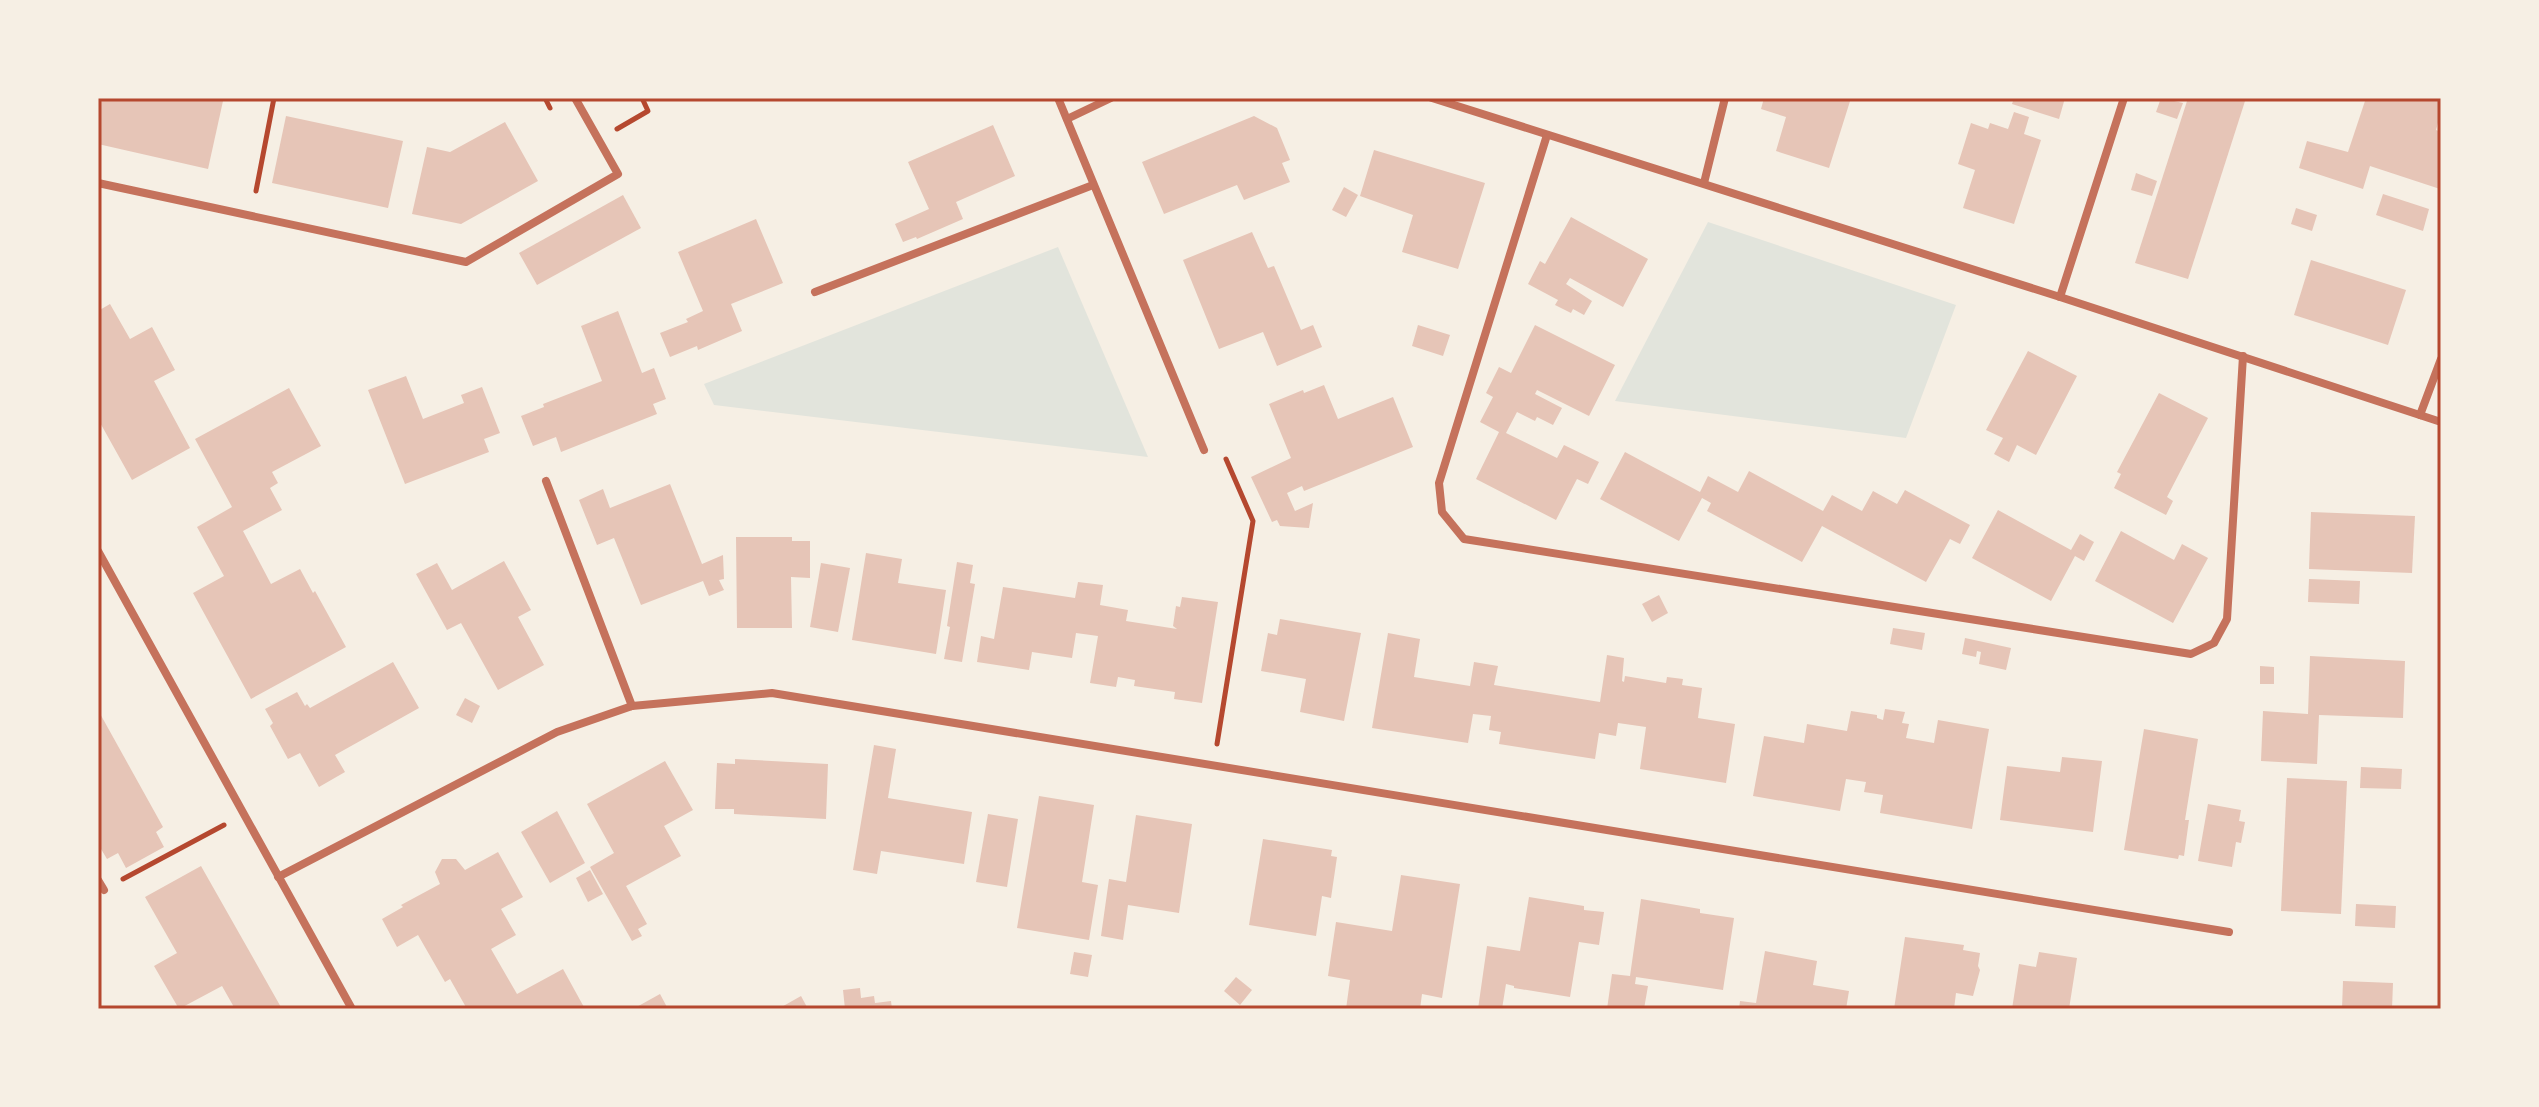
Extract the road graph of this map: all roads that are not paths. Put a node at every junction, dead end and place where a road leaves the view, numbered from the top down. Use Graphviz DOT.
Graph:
graph roads {
  1 [pos="575,98"];
  2 [pos="1058,98"];
  3 [pos="1111,98"];
  4 [pos="1432,98"];
  5 [pos="1725,98"];
  6 [pos="2124,98"];
  7 [pos="1067,119"];
  8 [pos="1547,135"];
  9 [pos="98,183"];
  10 [pos="1704,183"];
  11 [pos="1093,185"];
  12 [pos="815,292"];
  13 [pos="2060,297"];
  14 [pos="2243,356"];
  15 [pos="2441,359"];
  16 [pos="2420,415"];
  17 [pos="2441,422"];
  18 [pos="1204,450"];
  19 [pos="546,481"];
  20 [pos="98,551"];
  21 [pos="632,706"];
  22 [pos="278,877"];
  23 [pos="98,880"];
  24 [pos="104,890"];
  25 [pos="2229,932"];
  26 [pos="352,1009"];
  1 -- 9 [label="street"];
  2 -- 7 [label="street"];
  3 -- 7 [label="street"];
  4 -- 8 [label="street"];
  5 -- 10 [label="street"];
  6 -- 13 [label="street"];
  7 -- 11 [label="street"];
  8 -- 10 [label="street"];
  8 -- 14 [label="street"];
  10 -- 13 [label="street"];
  11 -- 12 [label="street"];
  11 -- 18 [label="street"];
  13 -- 14 [label="street"];
  14 -- 16 [label="street"];
  15 -- 16 [label="street"];
  16 -- 17 [label="street"];
  19 -- 21 [label="street"];
  20 -- 22 [label="street"];
  21 -- 22 [label="street"];
  21 -- 25 [label="street"];
  22 -- 26 [label="street"];
  23 -- 24 [label="street"];
}
